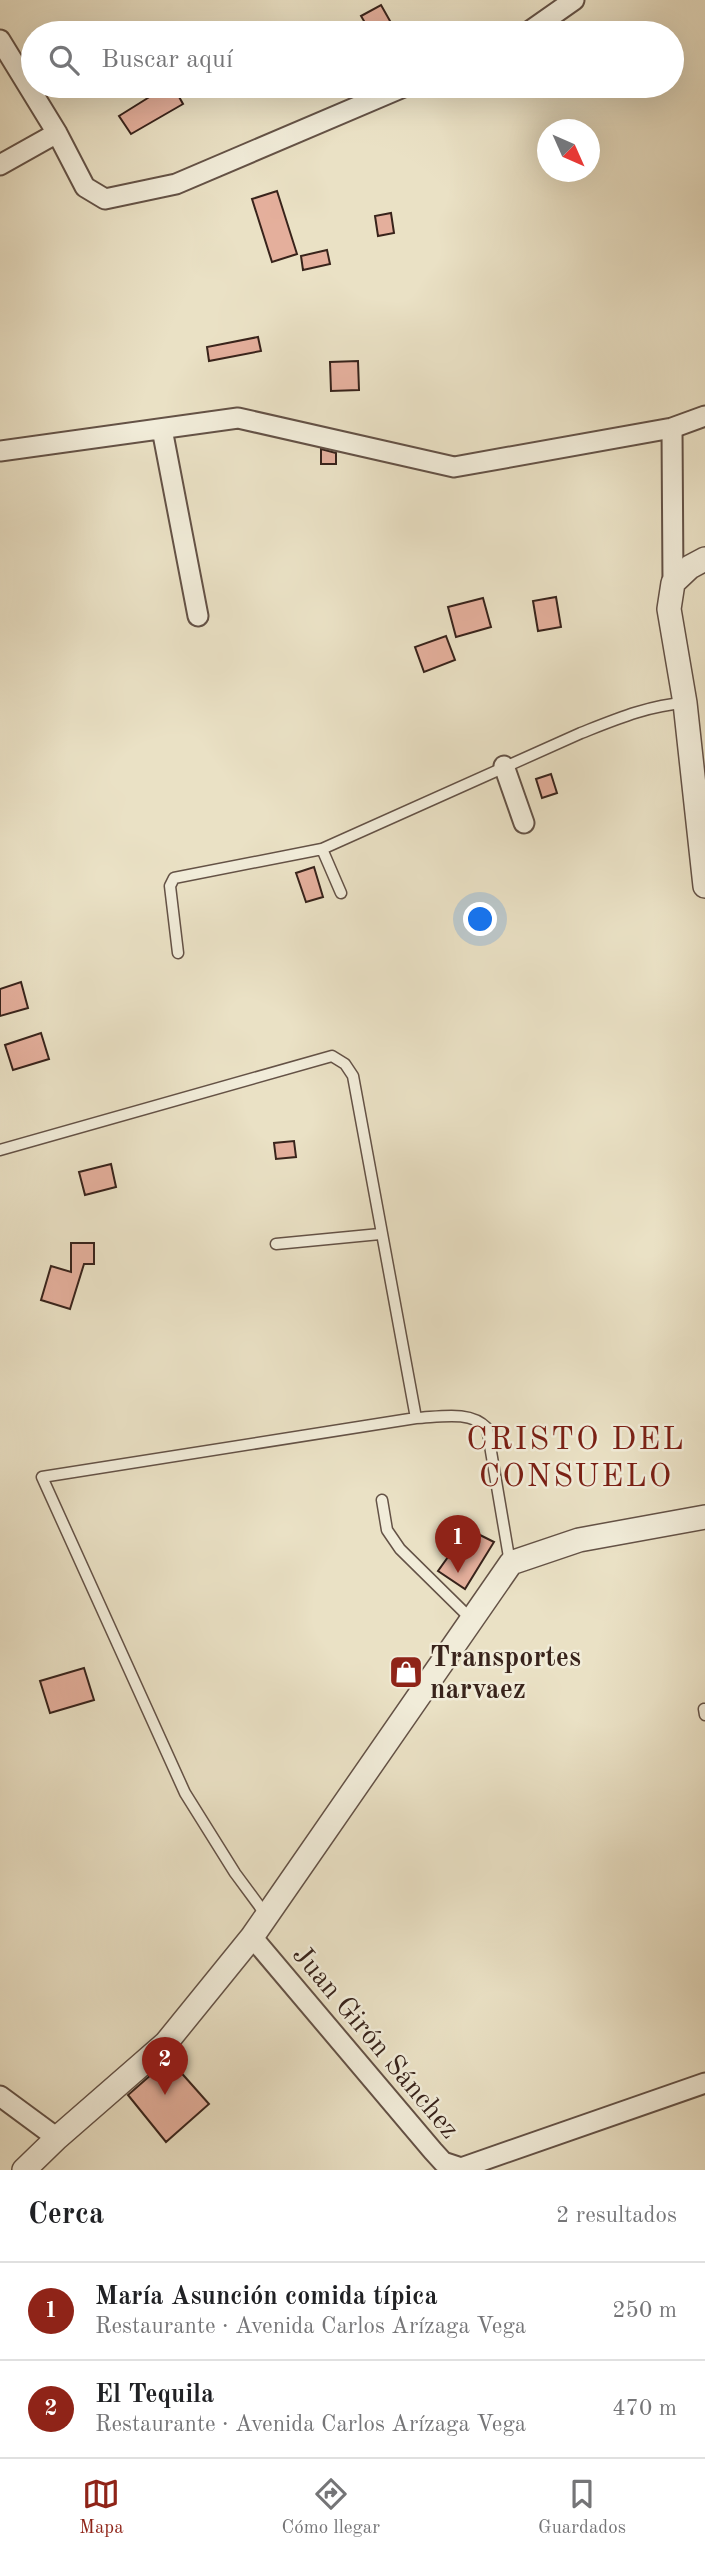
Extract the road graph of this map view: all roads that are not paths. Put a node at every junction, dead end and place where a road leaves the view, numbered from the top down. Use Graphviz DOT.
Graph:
graph roads {
  1 [pos="574,0"];
  2 [pos="544,21"];
  3 [pos="0,40"];
  4 [pos="21,74"];
  5 [pos="36,98"];
  6 [pos="378,98"];
  7 [pos="57,133"];
  8 [pos="0,165"];
  9 [pos="705,416"];
  10 [pos="672,428"];
  11 [pos="162,429"];
  12 [pos="0,451"];
  13 [pos="705,559"];
  14 [pos="673,583"];
  15 [pos="198,616"];
  16 [pos="685,703"];
  17 [pos="504,766"];
  18 [pos="698,768"];
  19 [pos="524,823"];
  20 [pos="322,849"];
  21 [pos="705,886"];
  22 [pos="341,892"];
  23 [pos="178,953"];
  24 [pos="0,1150"];
  25 [pos="380,1234"];
  26 [pos="276,1244"];
  27 [pos="416,1418"];
  28 [pos="382,1500"];
  29 [pos="705,1517"];
  30 [pos="510,1563"];
  31 [pos="472,1619"];
  32 [pos="266,1916"];
  33 [pos="252,1937"];
  34 [pos="705,2083"];
  35 [pos="0,2096"];
  36 [pos="57,2138"];
  37 [pos="24,2170"];
  1 -- 2 [label="street"];
  3 -- 4 [label="street"];
  5 -- 7 [label="street"];
  6 -- 7 [label="street"];
  7 -- 8 [label="street"];
  9 -- 10 [label="street"];
  10 -- 11 [label="street"];
  10 -- 14 [label="street"];
  11 -- 12 [label="street"];
  11 -- 15 [label="street"];
  13 -- 14 [label="street"];
  14 -- 16 [label="street"];
  16 -- 17 [label="lane"];
  16 -- 18 [label="street"];
  17 -- 19 [label="street"];
  17 -- 20 [label="lane"];
  18 -- 21 [label="street"];
  20 -- 22 [label="lane"];
  20 -- 23 [label="lane"];
  24 -- 25 [label="lane"];
  25 -- 26 [label="lane"];
  25 -- 27 [label="lane"];
  27 -- 30 [label="lane"];
  27 -- 32 [label="lane"];
  28 -- 31 [label="lane"];
  29 -- 30 [label="street"];
  30 -- 31 [label="street"];
  31 -- 32 [label="street"];
  32 -- 33 [label="street"];
  33 -- 34 [label="street, Juan Girón Sánchez"];
  33 -- 36 [label="street"];
  35 -- 36 [label="street"];
  36 -- 37 [label="street"];
}
